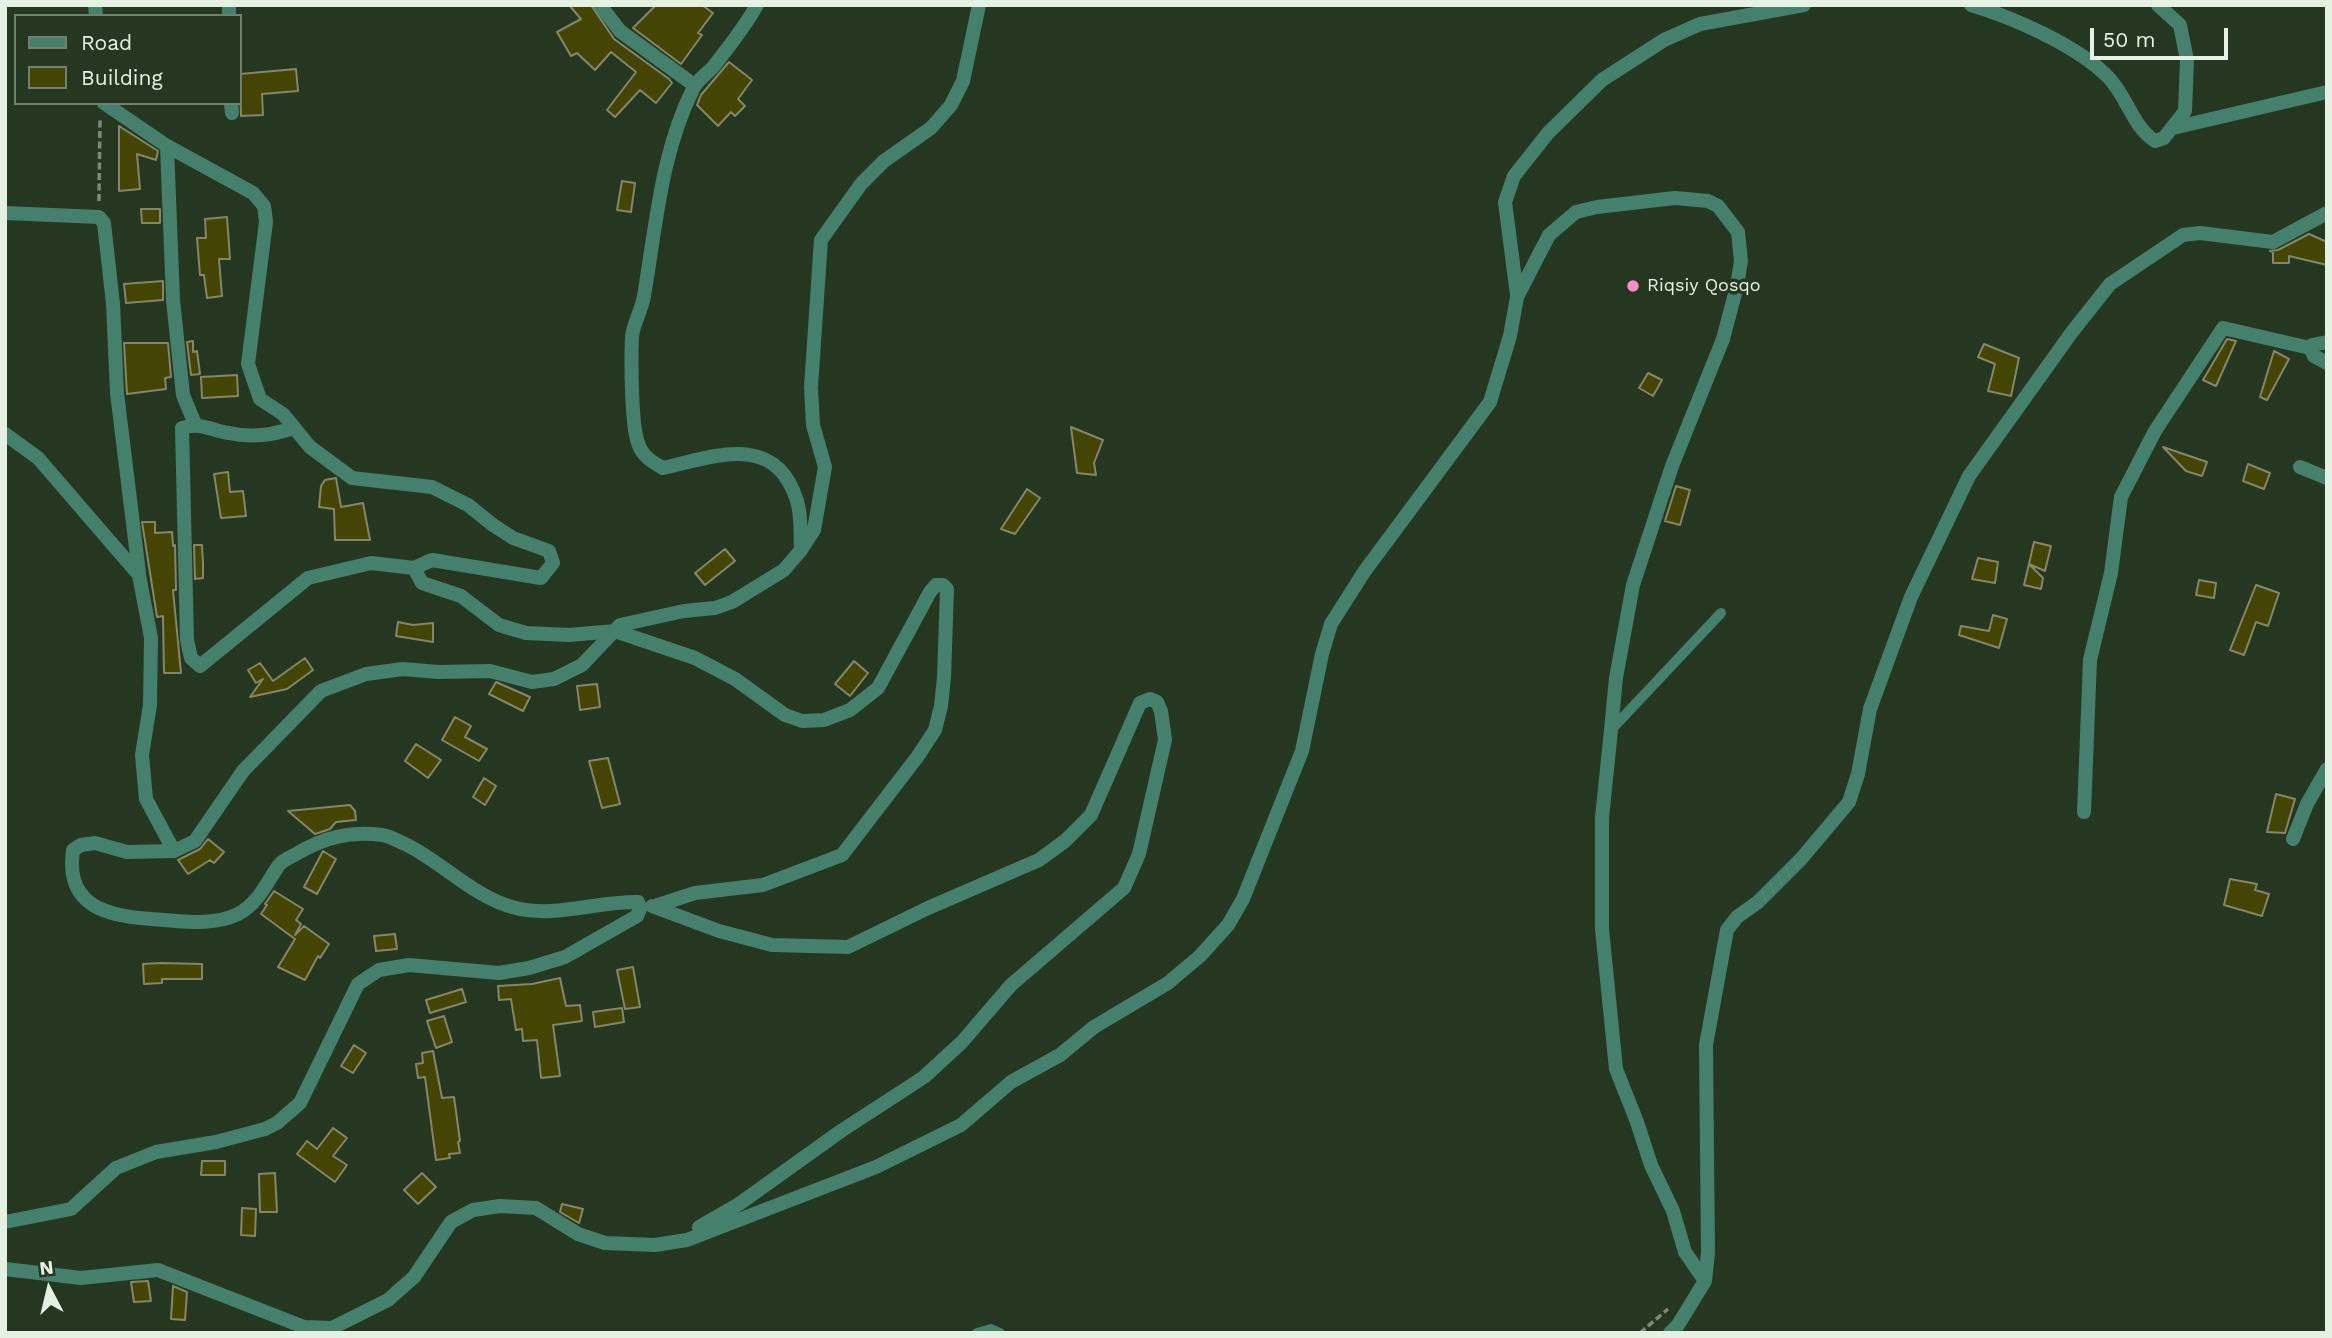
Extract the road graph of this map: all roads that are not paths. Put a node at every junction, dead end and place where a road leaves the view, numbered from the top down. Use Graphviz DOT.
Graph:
graph roads {
  1 [pos="600,5"];
  2 [pos="757,5"];
  3 [pos="979,5"];
  4 [pos="1804,5"];
  5 [pos="1971,5"];
  6 [pos="2158,5"];
  7 [pos="694,85"];
  8 [pos="2327,92"];
  9 [pos="102,110"];
  10 [pos="2173,128"];
  11 [pos="167,146"];
  12 [pos="5,213"];
  13 [pos="2327,213"];
  14 [pos="1517,297"];
  15 [pos="2327,342"];
  16 [pos="2310,348"];
  17 [pos="2327,363"];
  18 [pos="195,424"];
  19 [pos="294,428"];
  20 [pos="5,434"];
  21 [pos="2300,467"];
  22 [pos="2327,478"];
  23 [pos="801,551"];
  24 [pos="414,568"];
  25 [pos="139,575"];
  26 [pos="1721,612"];
  27 [pos="615,631"];
  28 [pos="1611,730"];
  29 [pos="2327,769"];
  30 [pos="2084,812"];
  31 [pos="2293,839"];
  32 [pos="174,850"];
  33 [pos="648,907"];
  34 [pos="5,1222"];
  35 [pos="674,1242"];
  36 [pos="5,1269"];
  37 [pos="1705,1281"];
  38 [pos="332,1331"];
  39 [pos="977,1333"];
  40 [pos="1000,1333"];
  41 [pos="1670,1333"];
  1 -- 7 [label="street"];
  2 -- 7 [label="street"];
  3 -- 23 [label="street"];
  4 -- 14 [label="street"];
  5 -- 10 [label="street"];
  6 -- 10 [label="street"];
  7 -- 23 [label="street"];
  8 -- 10 [label="street"];
  9 -- 11 [label="street"];
  11 -- 18 [label="street"];
  11 -- 19 [label="street"];
  12 -- 25 [label="street"];
  13 -- 37 [label="street"];
  14 -- 28 [label="street"];
  14 -- 35 [label="street"];
  15 -- 16 [label="street"];
  16 -- 17 [label="street"];
  16 -- 30 [label="street"];
  18 -- 19 [label="street"];
  18 -- 24 [label="street"];
  19 -- 24 [label="street"];
  20 -- 25 [label="street"];
  21 -- 22 [label="street"];
  23 -- 27 [label="street"];
  24 -- 27 [label="street"];
  25 -- 32 [label="street"];
  26 -- 28 [label="lane"];
  27 -- 32 [label="street"];
  27 -- 33 [label="street"];
  28 -- 37 [label="street"];
  29 -- 31 [label="street"];
  32 -- 33 [label="street"];
  33 -- 34 [label="street"];
  33 -- 35 [label="street"];
  35 -- 38 [label="street"];
  36 -- 38 [label="street"];
  37 -- 41 [label="street"];
  39 -- 40 [label="lane"];
}
